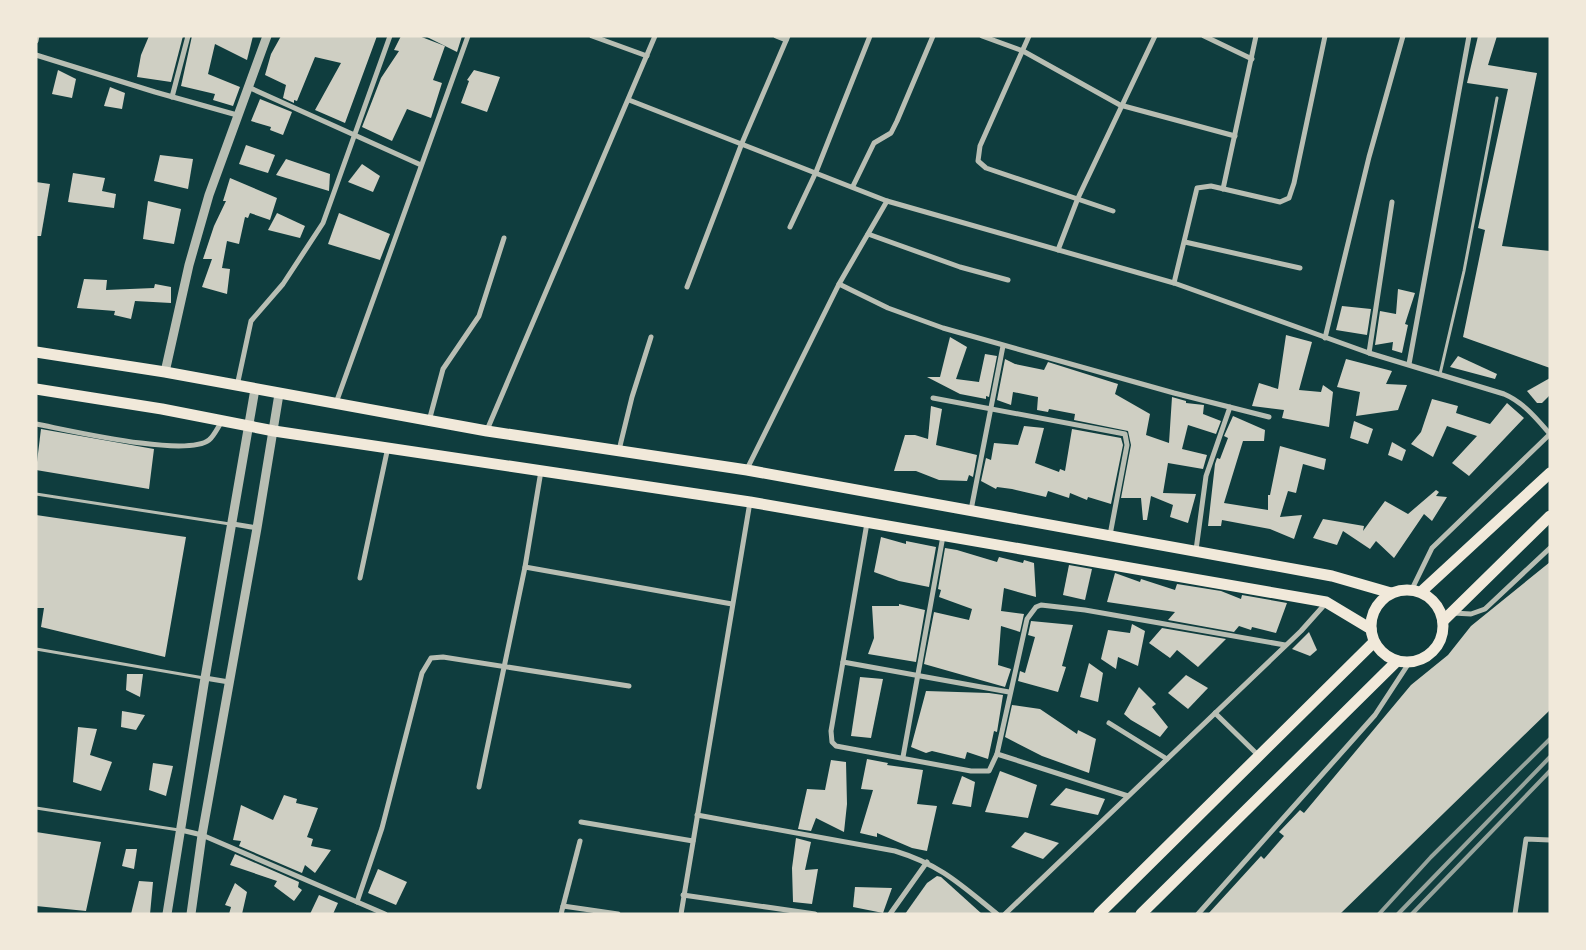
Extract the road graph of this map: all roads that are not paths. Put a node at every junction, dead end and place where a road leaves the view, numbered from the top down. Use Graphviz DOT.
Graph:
graph roads {
  1 [pos="37,36"];
  2 [pos="188,36"];
  3 [pos="267,36"];
  4 [pos="390,36"];
  5 [pos="468,36"];
  6 [pos="592,36"];
  7 [pos="655,36"];
  8 [pos="776,36"];
  9 [pos="870,36"];
  10 [pos="933,36"];
  11 [pos="982,36"];
  12 [pos="1029,36"];
  13 [pos="1155,36"];
  14 [pos="1204,36"];
  15 [pos="1256,36"];
  16 [pos="1325,36"];
  17 [pos="1403,36"];
  18 [pos="1469,36"];
  19 [pos="787,38"];
  20 [pos="36,41"];
  21 [pos="1023,51"];
  22 [pos="36,55"];
  23 [pos="647,56"];
  24 [pos="1252,59"];
  25 [pos="248,86"];
  26 [pos="172,97"];
  27 [pos="1497,98"];
  28 [pos="629,100"];
  29 [pos="1120,105"];
  30 [pos="237,115"];
  31 [pos="356,136"];
  32 [pos="1235,136"];
  33 [pos="742,144"];
  34 [pos="421,166"];
  35 [pos="816,172"];
  36 [pos="853,186"];
  37 [pos="1223,189"];
  38 [pos="1078,198"];
  39 [pos="887,201"];
  40 [pos="1392,202"];
  41 [pos="1114,211"];
  42 [pos="790,227"];
  43 [pos="868,234"];
  44 [pos="504,238"];
  45 [pos="1185,242"];
  46 [pos="1058,250"];
  47 [pos="1300,268"];
  48 [pos="1008,280"];
  49 [pos="1174,283"];
  50 [pos="838,284"];
  51 [pos="687,287"];
  52 [pos="651,337"];
  53 [pos="1325,338"];
  54 [pos="1003,346"];
  55 [pos="36,352"];
  56 [pos="1369,353"];
  57 [pos="1409,364"];
  58 [pos="165,372"];
  59 [pos="1440,374"];
  60 [pos="237,386"];
  61 [pos="36,389"];
  62 [pos="255,389"];
  63 [pos="279,394"];
  64 [pos="933,398"];
  65 [pos="335,405"];
  66 [pos="1230,407"];
  67 [pos="989,409"];
  68 [pos="1268,417"];
  69 [pos="223,421"];
  70 [pos="429,421"];
  71 [pos="36,424"];
  72 [pos="250,426"];
  73 [pos="274,431"];
  74 [pos="487,431"];
  75 [pos="1550,434"];
  76 [pos="388,447"];
  77 [pos="619,450"];
  78 [pos="541,469"];
  79 [pos="747,470"];
  80 [pos="1550,473"];
  81 [pos="36,494"];
  82 [pos="750,502"];
  83 [pos="971,510"];
  84 [pos="1550,516"];
  85 [pos="867,522"];
  86 [pos="233,524"];
  87 [pos="257,528"];
  88 [pos="943,535"];
  89 [pos="1110,535"];
  90 [pos="1550,548"];
  91 [pos="1196,551"];
  92 [pos="525,568"];
  93 [pos="360,578"];
  94 [pos="1417,590"];
  95 [pos="1391,593"];
  96 [pos="1326,602"];
  97 [pos="732,604"];
  98 [pos="1452,613"];
  99 [pos="1443,622"];
  100 [pos="1370,629"];
  101 [pos="1374,642"];
  102 [pos="1285,645"];
  103 [pos="36,649"];
  104 [pos="1397,661"];
  105 [pos="843,662"];
  106 [pos="1409,663"];
  107 [pos="505,666"];
  108 [pos="917,675"];
  109 [pos="205,678"];
  110 [pos="229,682"];
  111 [pos="629,686"];
  112 [pos="1009,692"];
  113 [pos="1215,712"];
  114 [pos="1109,723"];
  115 [pos="998,754"];
  116 [pos="1259,756"];
  117 [pos="903,757"];
  118 [pos="1167,758"];
  119 [pos="479,787"];
  120 [pos="1128,796"];
  121 [pos="36,808"];
  122 [pos="698,815"];
  123 [pos="581,822"];
  124 [pos="181,830"];
  125 [pos="202,834"];
  126 [pos="1550,840"];
  127 [pos="580,841"];
  128 [pos="693,841"];
  129 [pos="928,862"];
  130 [pos="684,895"];
  131 [pos="356,902"];
  132 [pos="563,906"];
  133 [pos="798,913"];
  134 [pos="167,914"];
  135 [pos="191,914"];
  136 [pos="385,914"];
  137 [pos="561,914"];
  138 [pos="618,914"];
  139 [pos="681,914"];
  140 [pos="815,914"];
  141 [pos="890,914"];
  142 [pos="997,914"];
  143 [pos="1005,914"];
  144 [pos="1100,914"];
  145 [pos="1142,914"];
  146 [pos="1198,914"];
  147 [pos="1515,914"];
  1 -- 20 [label="street"];
  2 -- 26 [label="street"];
  3 -- 25 [label="street"];
  4 -- 31 [label="street"];
  5 -- 34 [label="street"];
  6 -- 23 [label="street"];
  7 -- 23 [label="street"];
  8 -- 19 [label="street"];
  9 -- 35 [label="street"];
  10 -- 36 [label="street"];
  11 -- 21 [label="street"];
  12 -- 21 [label="street"];
  13 -- 29 [label="street"];
  14 -- 24 [label="street"];
  15 -- 24 [label="street"];
  16 -- 37 [label="street"];
  17 -- 53 [label="street"];
  18 -- 57 [label="street"];
  19 -- 33 [label="street"];
  21 -- 29 [label="street"];
  21 -- 38 [label="street"];
  22 -- 26 [label="street"];
  23 -- 28 [label="street"];
  24 -- 32 [label="street"];
  25 -- 30 [label="street"];
  25 -- 31 [label="street"];
  26 -- 30 [label="street"];
  27 -- 59 [label="lane"];
  28 -- 33 [label="street"];
  28 -- 74 [label="street"];
  29 -- 32 [label="street"];
  29 -- 38 [label="street"];
  30 -- 58 [label="street"];
  31 -- 34 [label="street"];
  31 -- 60 [label="street"];
  32 -- 37 [label="street"];
  33 -- 35 [label="street"];
  33 -- 51 [label="street"];
  34 -- 65 [label="street"];
  35 -- 36 [label="street"];
  35 -- 42 [label="street"];
  36 -- 39 [label="street"];
  37 -- 45 [label="street"];
  38 -- 41 [label="street"];
  38 -- 46 [label="street"];
  39 -- 43 [label="street"];
  39 -- 46 [label="street"];
  40 -- 56 [label="street"];
  43 -- 48 [label="street"];
  43 -- 50 [label="street"];
  44 -- 70 [label="street"];
  45 -- 47 [label="street"];
  45 -- 49 [label="street"];
  46 -- 49 [label="street"];
  49 -- 53 [label="street"];
  50 -- 54 [label="street"];
  50 -- 79 [label="street"];
  52 -- 77 [label="street"];
  53 -- 56 [label="street"];
  54 -- 66 [label="street"];
  54 -- 67 [label="street"];
  55 -- 58 [label="main road"];
  56 -- 57 [label="street"];
  57 -- 59 [label="street"];
  58 -- 60 [label="main road"];
  59 -- 75 [label="street"];
  60 -- 62 [label="main road"];
  61 -- 69 [label="main road"];
  62 -- 63 [label="main road"];
  62 -- 72 [label="street"];
  63 -- 65 [label="main road"];
  63 -- 73 [label="street"];
  64 -- 67 [label="street"];
  65 -- 70 [label="main road"];
  66 -- 68 [label="street"];
  66 -- 91 [label="street"];
  67 -- 83 [label="street"];
  67 -- 89 [label="street"];
  69 -- 71 [label="street"];
  69 -- 72 [label="main road"];
  70 -- 74 [label="main road"];
  72 -- 73 [label="main road"];
  72 -- 86 [label="street"];
  73 -- 76 [label="main road"];
  73 -- 87 [label="street"];
  74 -- 77 [label="main road"];
  75 -- 94 [label="street"];
  76 -- 78 [label="main road"];
  76 -- 93 [label="street"];
  77 -- 79 [label="main road"];
  78 -- 82 [label="main road"];
  78 -- 92 [label="street"];
  79 -- 83 [label="main road"];
  80 -- 94 [label="main road"];
  81 -- 86 [label="lane"];
  82 -- 85 [label="main road"];
  82 -- 97 [label="street"];
  83 -- 89 [label="main road"];
  84 -- 98 [label="main road"];
  85 -- 88 [label="main road"];
  85 -- 105 [label="street"];
  86 -- 87 [label="street"];
  86 -- 109 [label="street"];
  87 -- 110 [label="street"];
  88 -- 96 [label="main road"];
  88 -- 108 [label="street"];
  89 -- 91 [label="main road"];
  90 -- 98 [label="street"];
  91 -- 95 [label="main road"];
  92 -- 97 [label="street"];
  92 -- 107 [label="street"];
  94 -- 95 [label="main road"];
  94 -- 99 [label="main road"];
  95 -- 100 [label="main road"];
  96 -- 100 [label="main road"];
  96 -- 102 [label="street"];
  97 -- 122 [label="street"];
  98 -- 99 [label="main road"];
  99 -- 106 [label="main road"];
  100 -- 101 [label="main road"];
  101 -- 104 [label="main road"];
  101 -- 116 [label="main road"];
  102 -- 112 [label="street"];
  102 -- 113 [label="street"];
  103 -- 109 [label="lane"];
  104 -- 106 [label="main road"];
  104 -- 145 [label="main road"];
  105 -- 108 [label="street"];
  105 -- 117 [label="street"];
  106 -- 146 [label="street"];
  107 -- 111 [label="street"];
  107 -- 119 [label="street"];
  107 -- 131 [label="street"];
  108 -- 112 [label="street"];
  108 -- 117 [label="street"];
  109 -- 110 [label="street"];
  109 -- 124 [label="street"];
  110 -- 125 [label="street"];
  112 -- 115 [label="street"];
  113 -- 116 [label="street"];
  113 -- 118 [label="street"];
  114 -- 118 [label="street"];
  115 -- 117 [label="street"];
  115 -- 120 [label="street"];
  116 -- 144 [label="main road"];
  118 -- 120 [label="street"];
  120 -- 143 [label="street"];
  121 -- 124 [label="lane"];
  122 -- 128 [label="street"];
  122 -- 129 [label="street"];
  123 -- 128 [label="street"];
  124 -- 125 [label="street"];
  124 -- 134 [label="street"];
  125 -- 131 [label="street"];
  125 -- 135 [label="street"];
  126 -- 147 [label="street"];
  127 -- 132 [label="street"];
  128 -- 130 [label="street"];
  129 -- 141 [label="street"];
  129 -- 142 [label="street"];
  130 -- 133 [label="street"];
  130 -- 139 [label="street"];
  131 -- 136 [label="street"];
  132 -- 137 [label="street"];
  132 -- 138 [label="street"];
  133 -- 140 [label="street"];
}
